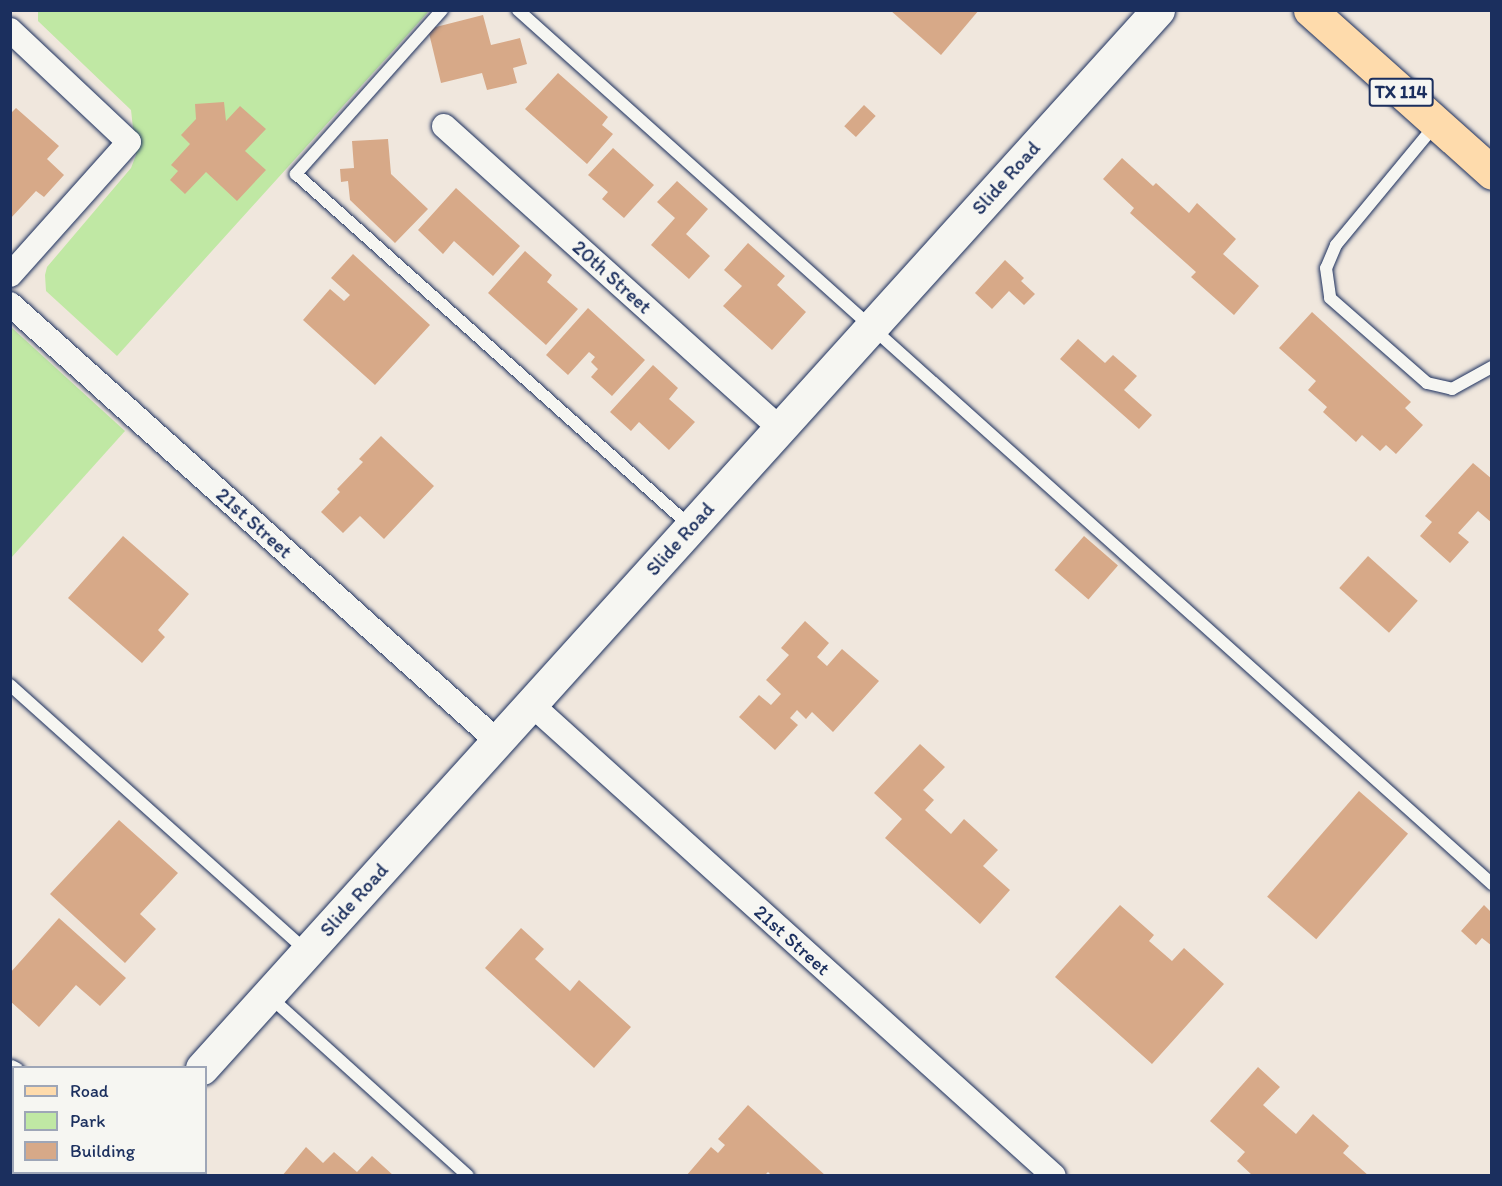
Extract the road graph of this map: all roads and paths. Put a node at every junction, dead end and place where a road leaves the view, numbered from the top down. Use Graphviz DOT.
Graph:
graph roads {
  1 [pos="442,10"];
  2 [pos="518,10"];
  3 [pos="1158,10"];
  4 [pos="1311,10"];
  5 [pos="10,30"];
  6 [pos="1436,124"];
  7 [pos="444,126"];
  8 [pos="1491,173"];
  9 [pos="10,275"];
  10 [pos="10,304"];
  11 [pos="872,327"];
  12 [pos="1491,367"];
  13 [pos="780,429"];
  14 [pos="691,527"];
  15 [pos="10,685"];
  16 [pos="531,704"];
  17 [pos="497,741"];
  18 [pos="1491,884"];
  19 [pos="307,952"];
  20 [pos="268,995"];
  21 [pos="204,1066"];
  22 [pos="468,1176"];
  23 [pos="1054,1176"];
  1 -- 14 [label="lane"];
  2 -- 11 [label="lane"];
  3 -- 11 [label="main road, Slide Road"];
  4 -- 6 [label="main road, TX 114"];
  5 -- 9 [label="street"];
  6 -- 8 [label="main road, TX 114"];
  6 -- 12 [label="lane"];
  7 -- 13 [label="street, 20th Street"];
  10 -- 17 [label="street, 21st Street"];
  11 -- 13 [label="main road, Slide Road"];
  11 -- 18 [label="lane"];
  13 -- 14 [label="main road, Slide Road"];
  14 -- 16 [label="main road, Slide Road"];
  15 -- 19 [label="lane"];
  16 -- 17 [label="main road, Slide Road"];
  16 -- 23 [label="street, 21st Street"];
  17 -- 19 [label="main road, Slide Road"];
  19 -- 20 [label="main road, Slide Road"];
  20 -- 21 [label="main road, Slide Road"];
  20 -- 22 [label="lane"];
}
